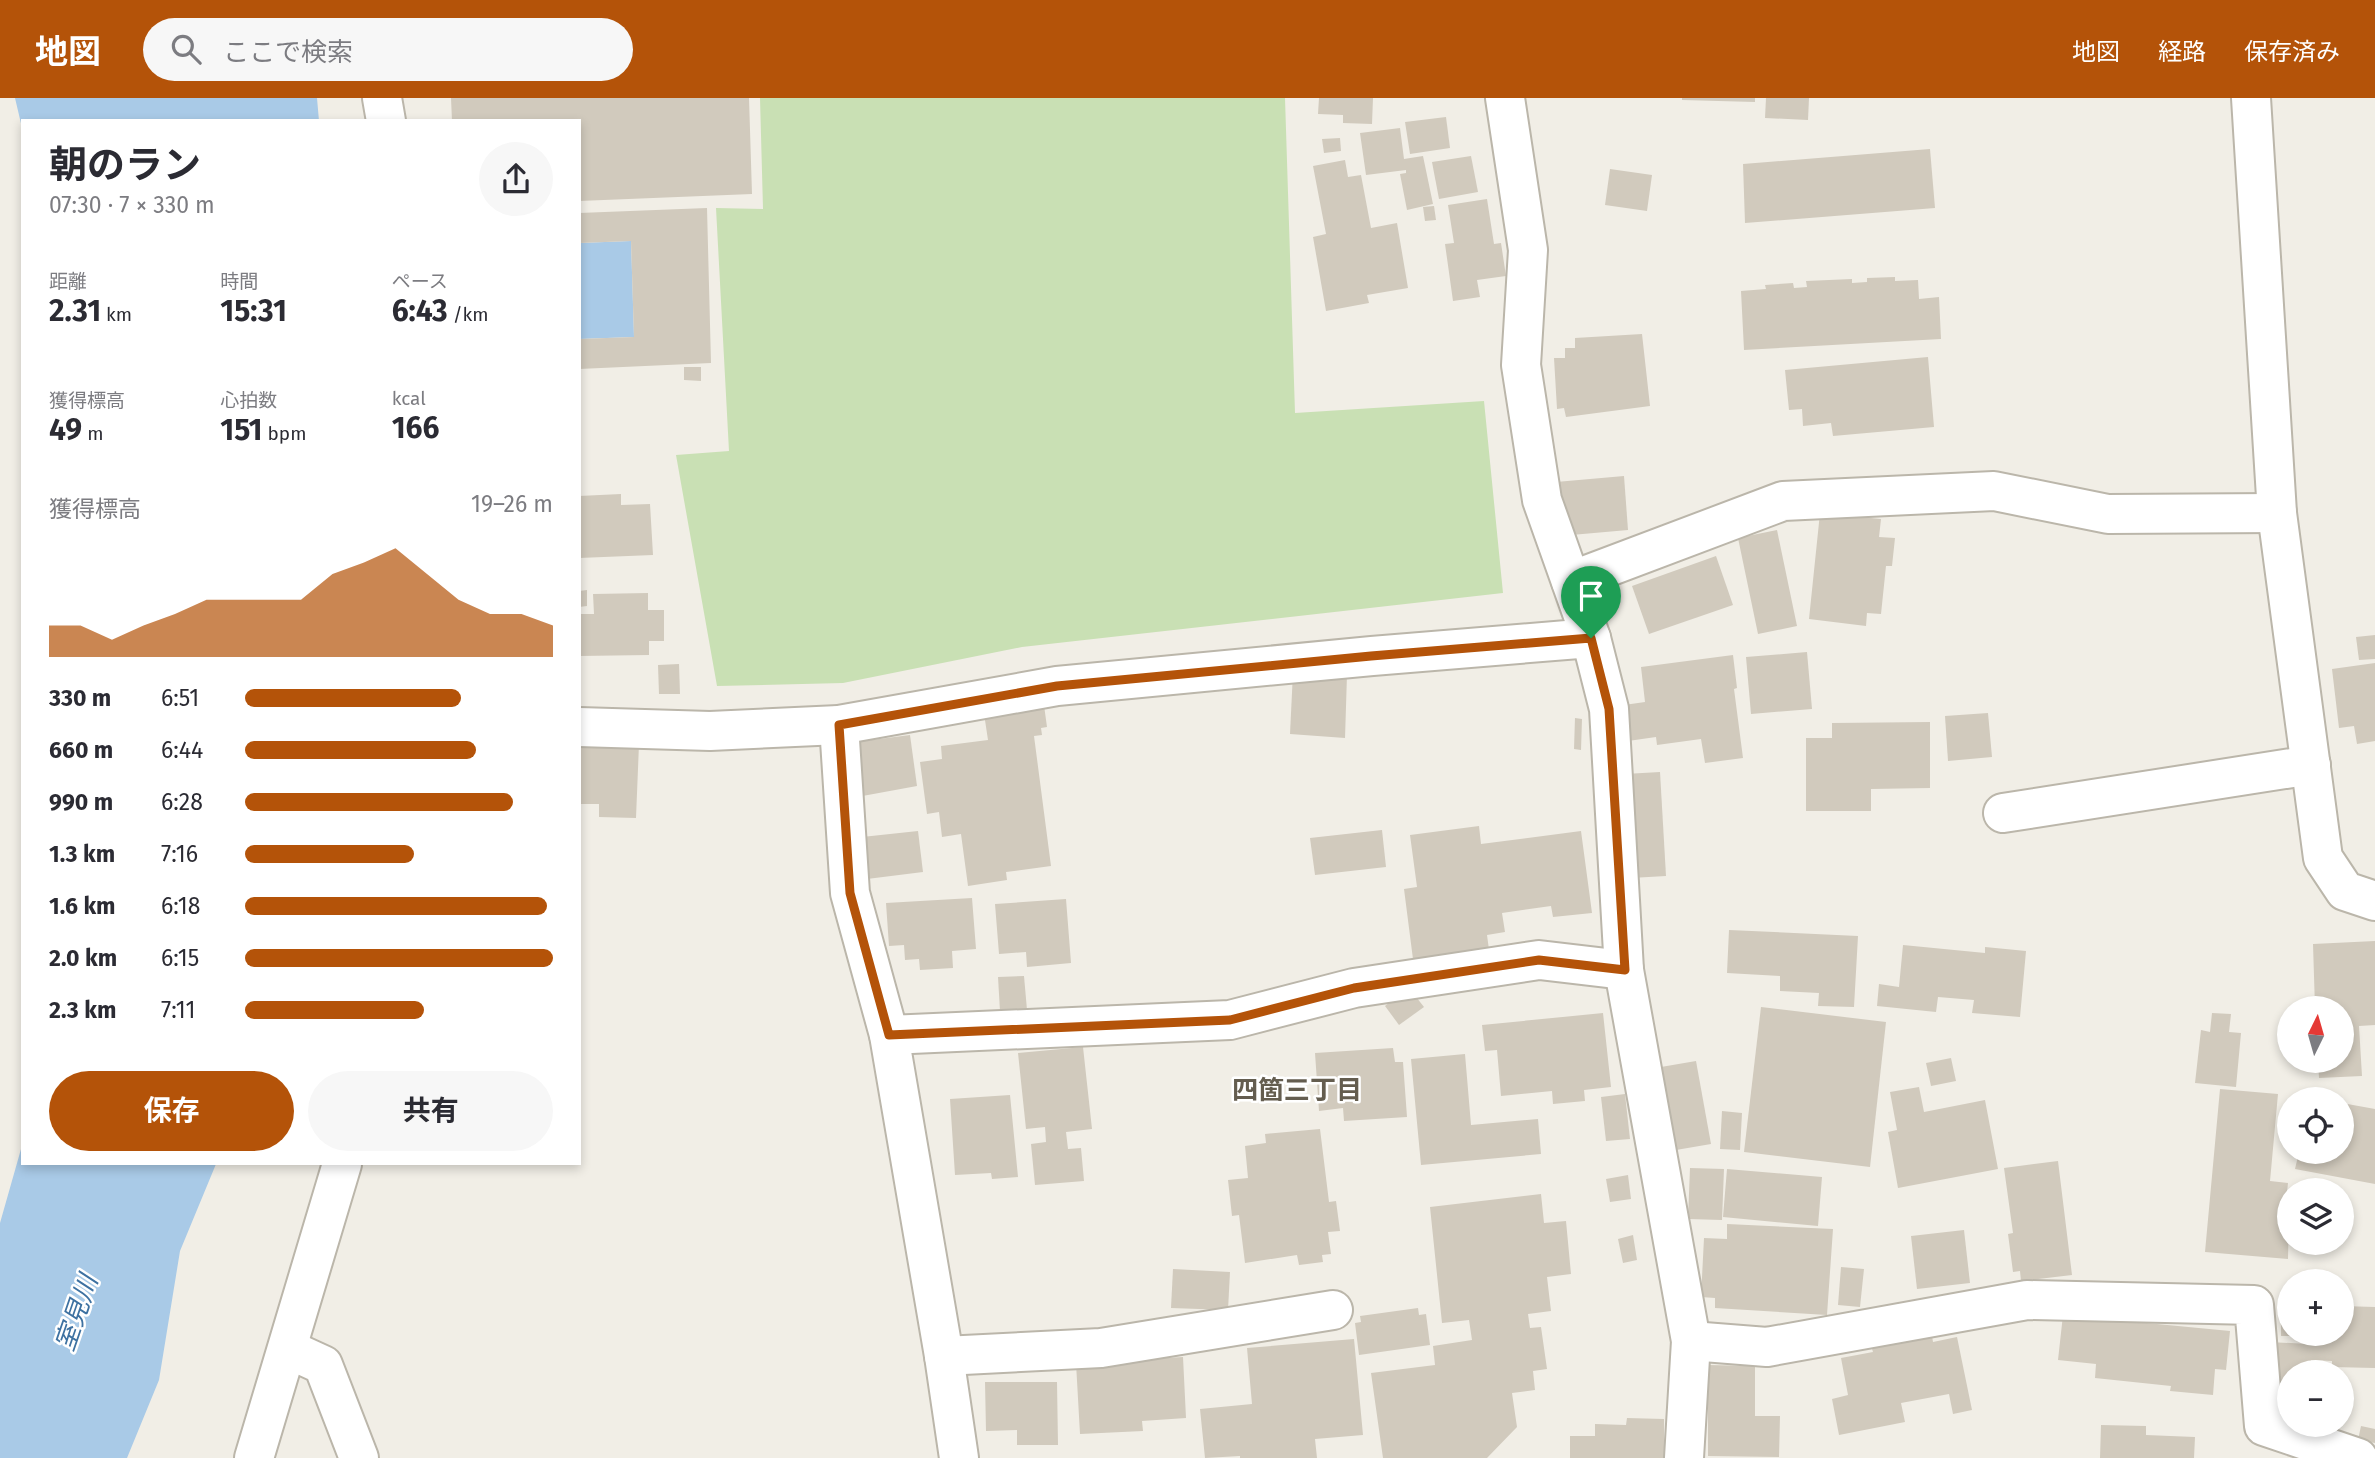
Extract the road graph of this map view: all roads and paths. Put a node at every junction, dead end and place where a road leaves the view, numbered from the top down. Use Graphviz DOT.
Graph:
graph roads {
  1 [pos="382,98"];
  2 [pos="1505,98"];
  3 [pos="2250,98"];
  4 [pos="386,119"];
  5 [pos="2277,513"];
  6 [pos="1571,581"];
  7 [pos="1591,638"];
  8 [pos="839,725"];
  9 [pos="581,727"];
  10 [pos="2311,765"];
  11 [pos="2003,813"];
  12 [pos="2375,901"];
  13 [pos="1625,970"];
  14 [pos="889,1035"];
  15 [pos="342,1165"];
  16 [pos="1333,1310"];
  17 [pos="1690,1341"];
  18 [pos="288,1349"];
  19 [pos="944,1356"];
  20 [pos="254,1458"];
  21 [pos="359,1458"];
  22 [pos="959,1458"];
  23 [pos="1684,1458"];
  24 [pos="2358,1458"];
  1 -- 4 [label="street"];
  2 -- 6 [label="street"];
  3 -- 5 [label="street"];
  5 -- 6 [label="street"];
  5 -- 10 [label="street"];
  6 -- 7 [label="street"];
  7 -- 8 [label="street"];
  7 -- 13 [label="street"];
  8 -- 9 [label="street"];
  8 -- 14 [label="street"];
  10 -- 11 [label="street"];
  10 -- 12 [label="street"];
  13 -- 14 [label="street"];
  13 -- 17 [label="street"];
  14 -- 19 [label="street"];
  15 -- 18 [label="street"];
  16 -- 19 [label="street"];
  17 -- 23 [label="street"];
  17 -- 24 [label="street"];
  18 -- 20 [label="street"];
  18 -- 21 [label="street"];
  19 -- 22 [label="street"];
}
